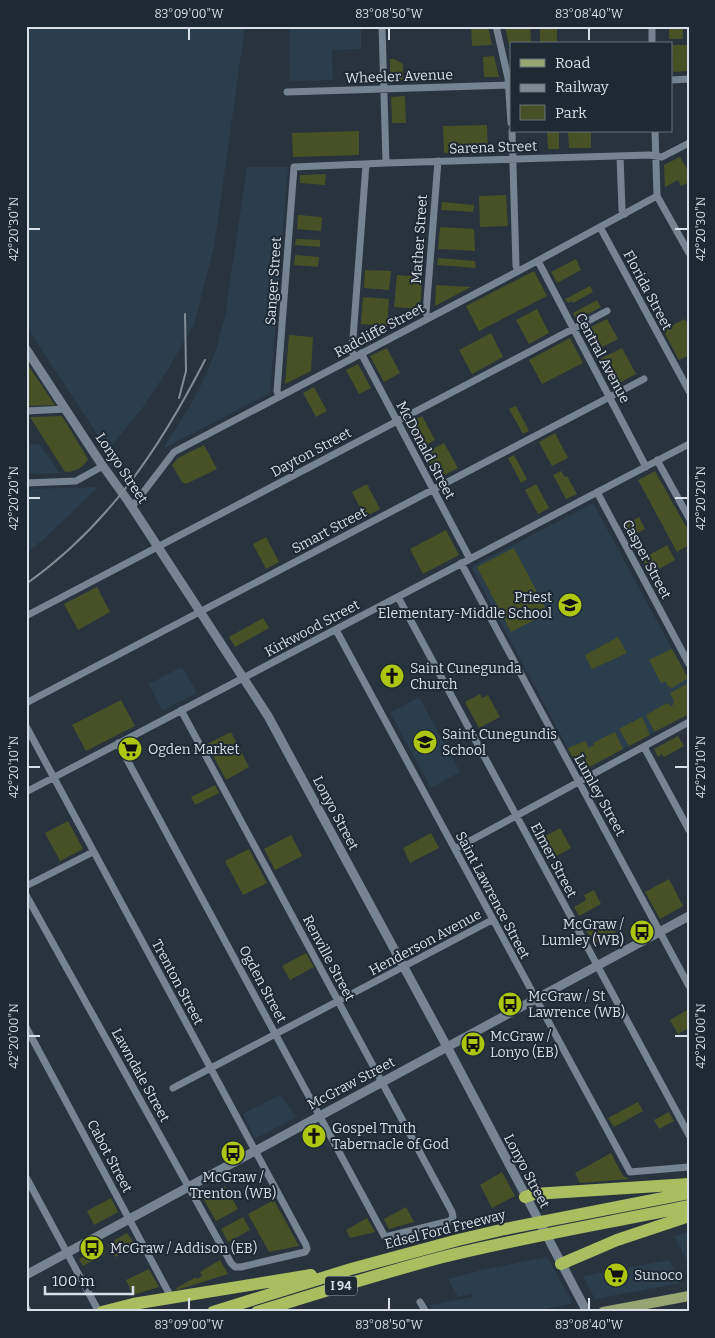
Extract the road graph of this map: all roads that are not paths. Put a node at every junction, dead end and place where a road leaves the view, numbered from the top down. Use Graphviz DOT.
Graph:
graph roads {
  1 [pos="382,26"];
  2 [pos="496,26"];
  3 [pos="652,26"];
  4 [pos="652,42"];
  5 [pos="689,79"];
  6 [pos="672,80"];
  7 [pos="510,85"];
  8 [pos="384,89"];
  9 [pos="287,92"];
  10 [pos="512,132"];
  11 [pos="655,132"];
  12 [pos="689,143"];
  13 [pos="620,156"];
  14 [pos="656,156"];
  15 [pos="513,159"];
  16 [pos="438,161"];
  17 [pos="386,163"];
  18 [pos="366,164"];
  19 [pos="294,167"];
  20 [pos="657,196"];
  21 [pos="625,214"];
  22 [pos="600,227"];
  23 [pos="689,253"];
  24 [pos="538,261"];
  25 [pos="518,271"];
  26 [pos="607,311"];
  27 [pos="429,318"];
  28 [pos="573,328"];
  29 [pos="26,349"];
  30 [pos="358,355"];
  31 [pos="644,379"];
  32 [pos="689,391"];
  33 [pos="279,396"];
  34 [pos="609,397"];
  35 [pos="66,409"];
  36 [pos="26,411"];
  37 [pos="397,421"];
  38 [pos="689,444"];
  39 [pos="657,460"];
  40 [pos="103,466"];
  41 [pos="646,467"];
  42 [pos="26,483"];
  43 [pos="433,490"];
  44 [pos="597,492"];
  45 [pos="132,506"];
  46 [pos="689,518"];
  47 [pos="161,545"];
  48 [pos="470,559"];
  49 [pos="461,563"];
  50 [pos="398,597"];
  51 [pos="204,610"];
  52 [pos="26,616"];
  53 [pos="336,630"];
  54 [pos="689,664"];
  55 [pos="243,678"];
  56 [pos="26,703"];
  57 [pos="181,710"];
  58 [pos="689,722"];
  59 [pos="26,726"];
  60 [pos="118,743"];
  61 [pos="644,747"];
  62 [pos="54,778"];
  63 [pos="579,782"];
  64 [pos="26,792"];
  65 [pos="516,816"];
  66 [pos="689,830"];
  67 [pos="454,850"];
  68 [pos="93,852"];
  69 [pos="26,886"];
  70 [pos="26,895"];
  71 [pos="689,916"];
  72 [pos="492,920"];
  73 [pos="660,932"];
  74 [pos="597,966"];
  75 [pos="404,967"];
  76 [pos="689,986"];
  77 [pos="535,999"];
  78 [pos="338,1002"];
  79 [pos="26,1027"];
  80 [pos="276,1034"];
  81 [pos="447,1047"];
  82 [pos="210,1068"];
  83 [pos="382,1082"];
  84 [pos="173,1088"];
  85 [pos="320,1116"];
  86 [pos="689,1135"];
  87 [pos="255,1151"];
  88 [pos="689,1166"];
  89 [pos="26,1177"];
  90 [pos="689,1184"];
  91 [pos="188,1187"];
  92 [pos="689,1193"];
  93 [pos="528,1201"];
  94 [pos="689,1206"];
  95 [pos="689,1216"];
  96 [pos="130,1219"];
  97 [pos="385,1237"];
  98 [pos="67,1253"];
  99 [pos="559,1259"];
  100 [pos="235,1267"];
  101 [pos="351,1269"];
  102 [pos="26,1275"];
  103 [pos="689,1296"];
  104 [pos="171,1297"];
  105 [pos="420,1302"];
  106 [pos="26,1307"];
  107 [pos="29,1312"];
  108 [pos="101,1312"];
  109 [pos="213,1312"];
  110 [pos="257,1312"];
  111 [pos="426,1312"];
  112 [pos="587,1312"];
  113 [pos="603,1312"];
  1 -- 8 [label="street"];
  2 -- 7 [label="street"];
  3 -- 4 [label="street"];
  5 -- 6 [label="street"];
  7 -- 8 [label="street, Wheeler Avenue"];
  8 -- 9 [label="street, Wheeler Avenue"];
  8 -- 17 [label="street"];
  10 -- 15 [label="street"];
  11 -- 14 [label="street"];
  12 -- 14 [label="street, Sarena Street"];
  13 -- 14 [label="street, Sarena Street"];
  13 -- 15 [label="street, Sarena Street"];
  13 -- 21 [label="street"];
  14 -- 20 [label="street"];
  15 -- 16 [label="street, Sarena Street"];
  15 -- 25 [label="street"];
  16 -- 17 [label="street, Sarena Street"];
  16 -- 27 [label="street, Mather Street"];
  17 -- 18 [label="street, Sarena Street"];
  18 -- 19 [label="street, Sarena Street"];
  18 -- 30 [label="street, McDonald Street"];
  19 -- 33 [label="street, Sanger Street"];
  20 -- 21 [label="street, Radcliffe Street"];
  20 -- 23 [label="street"];
  21 -- 22 [label="street, Radcliffe Street"];
  22 -- 24 [label="street, Radcliffe Street"];
  22 -- 32 [label="street, Florida Street"];
  24 -- 25 [label="street, Radcliffe Street"];
  24 -- 28 [label="street, Central Avenue"];
  25 -- 27 [label="street, Radcliffe Street"];
  26 -- 28 [label="street, Dayton Street"];
  27 -- 30 [label="street, Radcliffe Street"];
  28 -- 34 [label="street, Central Avenue"];
  28 -- 37 [label="street, Dayton Street"];
  29 -- 35 [label="street, Lonyo Street"];
  30 -- 33 [label="street, Radcliffe Street"];
  30 -- 37 [label="street, McDonald Street"];
  31 -- 34 [label="street, Smart Street"];
  33 -- 45 [label="street, Radcliffe Street"];
  34 -- 41 [label="street, Central Avenue"];
  34 -- 43 [label="street, Smart Street"];
  35 -- 36 [label="street"];
  35 -- 40 [label="street, Lonyo Street"];
  37 -- 43 [label="street, McDonald Street"];
  37 -- 47 [label="street, Dayton Street"];
  38 -- 39 [label="street, Kirkwood Street"];
  39 -- 41 [label="street, Kirkwood Street"];
  39 -- 46 [label="street"];
  40 -- 42 [label="street"];
  40 -- 45 [label="street, Lonyo Street"];
  41 -- 44 [label="street, Kirkwood Street"];
  43 -- 48 [label="street, McDonald Street"];
  43 -- 51 [label="street, Smart Street"];
  44 -- 48 [label="street, Kirkwood Street"];
  44 -- 54 [label="street, Casper Street"];
  45 -- 47 [label="street, Lonyo Street"];
  47 -- 51 [label="street, Lonyo Street"];
  47 -- 52 [label="street, Dayton Street"];
  48 -- 49 [label="street, Kirkwood Street"];
  49 -- 50 [label="street, Kirkwood Street"];
  49 -- 63 [label="street, Lumley Street"];
  50 -- 53 [label="street, Kirkwood Street"];
  50 -- 65 [label="street, Elmer Street"];
  51 -- 55 [label="street, Lonyo Street"];
  51 -- 56 [label="street, Smart Street"];
  53 -- 55 [label="street, Kirkwood Street"];
  53 -- 67 [label="street, Saint Lawrence Street"];
  55 -- 57 [label="street, Kirkwood Street"];
  55 -- 75 [label="street, Lonyo Street"];
  57 -- 60 [label="street, Kirkwood Street"];
  57 -- 78 [label="street, Renville Street"];
  58 -- 61 [label="street"];
  59 -- 62 [label="street, Trenton Street"];
  60 -- 62 [label="street, Kirkwood Street"];
  60 -- 80 [label="street, Ogden Street"];
  61 -- 63 [label="street"];
  61 -- 66 [label="street"];
  62 -- 64 [label="street, Kirkwood Street"];
  62 -- 68 [label="street, Trenton Street"];
  63 -- 65 [label="street"];
  63 -- 73 [label="street, Lumley Street"];
  65 -- 67 [label="street"];
  65 -- 74 [label="street, Elmer Street"];
  67 -- 72 [label="street, Saint Lawrence Street"];
  68 -- 69 [label="street"];
  68 -- 82 [label="street, Trenton Street"];
  70 -- 91 [label="street, Lawndale Street"];
  71 -- 73 [label="street, McGraw Street"];
  72 -- 75 [label="street, Henderson Avenue"];
  72 -- 77 [label="street, Saint Lawrence Street"];
  73 -- 74 [label="street, McGraw Street"];
  73 -- 76 [label="street, Lumley Street"];
  74 -- 77 [label="street, McGraw Street"];
  74 -- 86 [label="street, Elmer Street"];
  75 -- 78 [label="street, Henderson Avenue"];
  75 -- 81 [label="street, Lonyo Street"];
  77 -- 81 [label="street, McGraw Street"];
  77 -- 88 [label="street, Saint Lawrence Street"];
  78 -- 80 [label="street, Henderson Avenue"];
  78 -- 83 [label="street, Renville Street"];
  79 -- 96 [label="street, Cabot Street"];
  80 -- 82 [label="street, Henderson Avenue"];
  80 -- 85 [label="street, Ogden Street"];
  81 -- 83 [label="street, McGraw Street"];
  81 -- 93 [label="street, Lonyo Street"];
  82 -- 84 [label="street, Henderson Avenue"];
  82 -- 87 [label="street, Trenton Street"];
  83 -- 85 [label="street, McGraw Street"];
  83 -- 97 [label="street, Renville Street"];
  85 -- 87 [label="street, McGraw Street"];
  85 -- 97 [label="street, Ogden Street"];
  87 -- 91 [label="street, McGraw Street"];
  87 -- 100 [label="street, Trenton Street"];
  89 -- 98 [label="street"];
  90 -- 93 [label="highway"];
  91 -- 96 [label="street, McGraw Street"];
  91 -- 100 [label="street, Lawndale Street"];
  92 -- 101 [label="highway, Edsel Ford Freeway / I 94"];
  93 -- 99 [label="street, Lonyo Street"];
  94 -- 110 [label="highway, Edsel Ford Freeway / I 94"];
  95 -- 99 [label="highway"];
  96 -- 98 [label="street, McGraw Street"];
  96 -- 104 [label="street, Cabot Street"];
  98 -- 102 [label="street, McGraw Street"];
  98 -- 108 [label="street"];
  99 -- 112 [label="street, Lonyo Street"];
  101 -- 104 [label="highway"];
  101 -- 109 [label="highway, Edsel Ford Freeway / I 94"];
  103 -- 113 [label="main road"];
  104 -- 108 [label="highway"];
  105 -- 111 [label="street"];
  106 -- 107 [label="street"];
}
